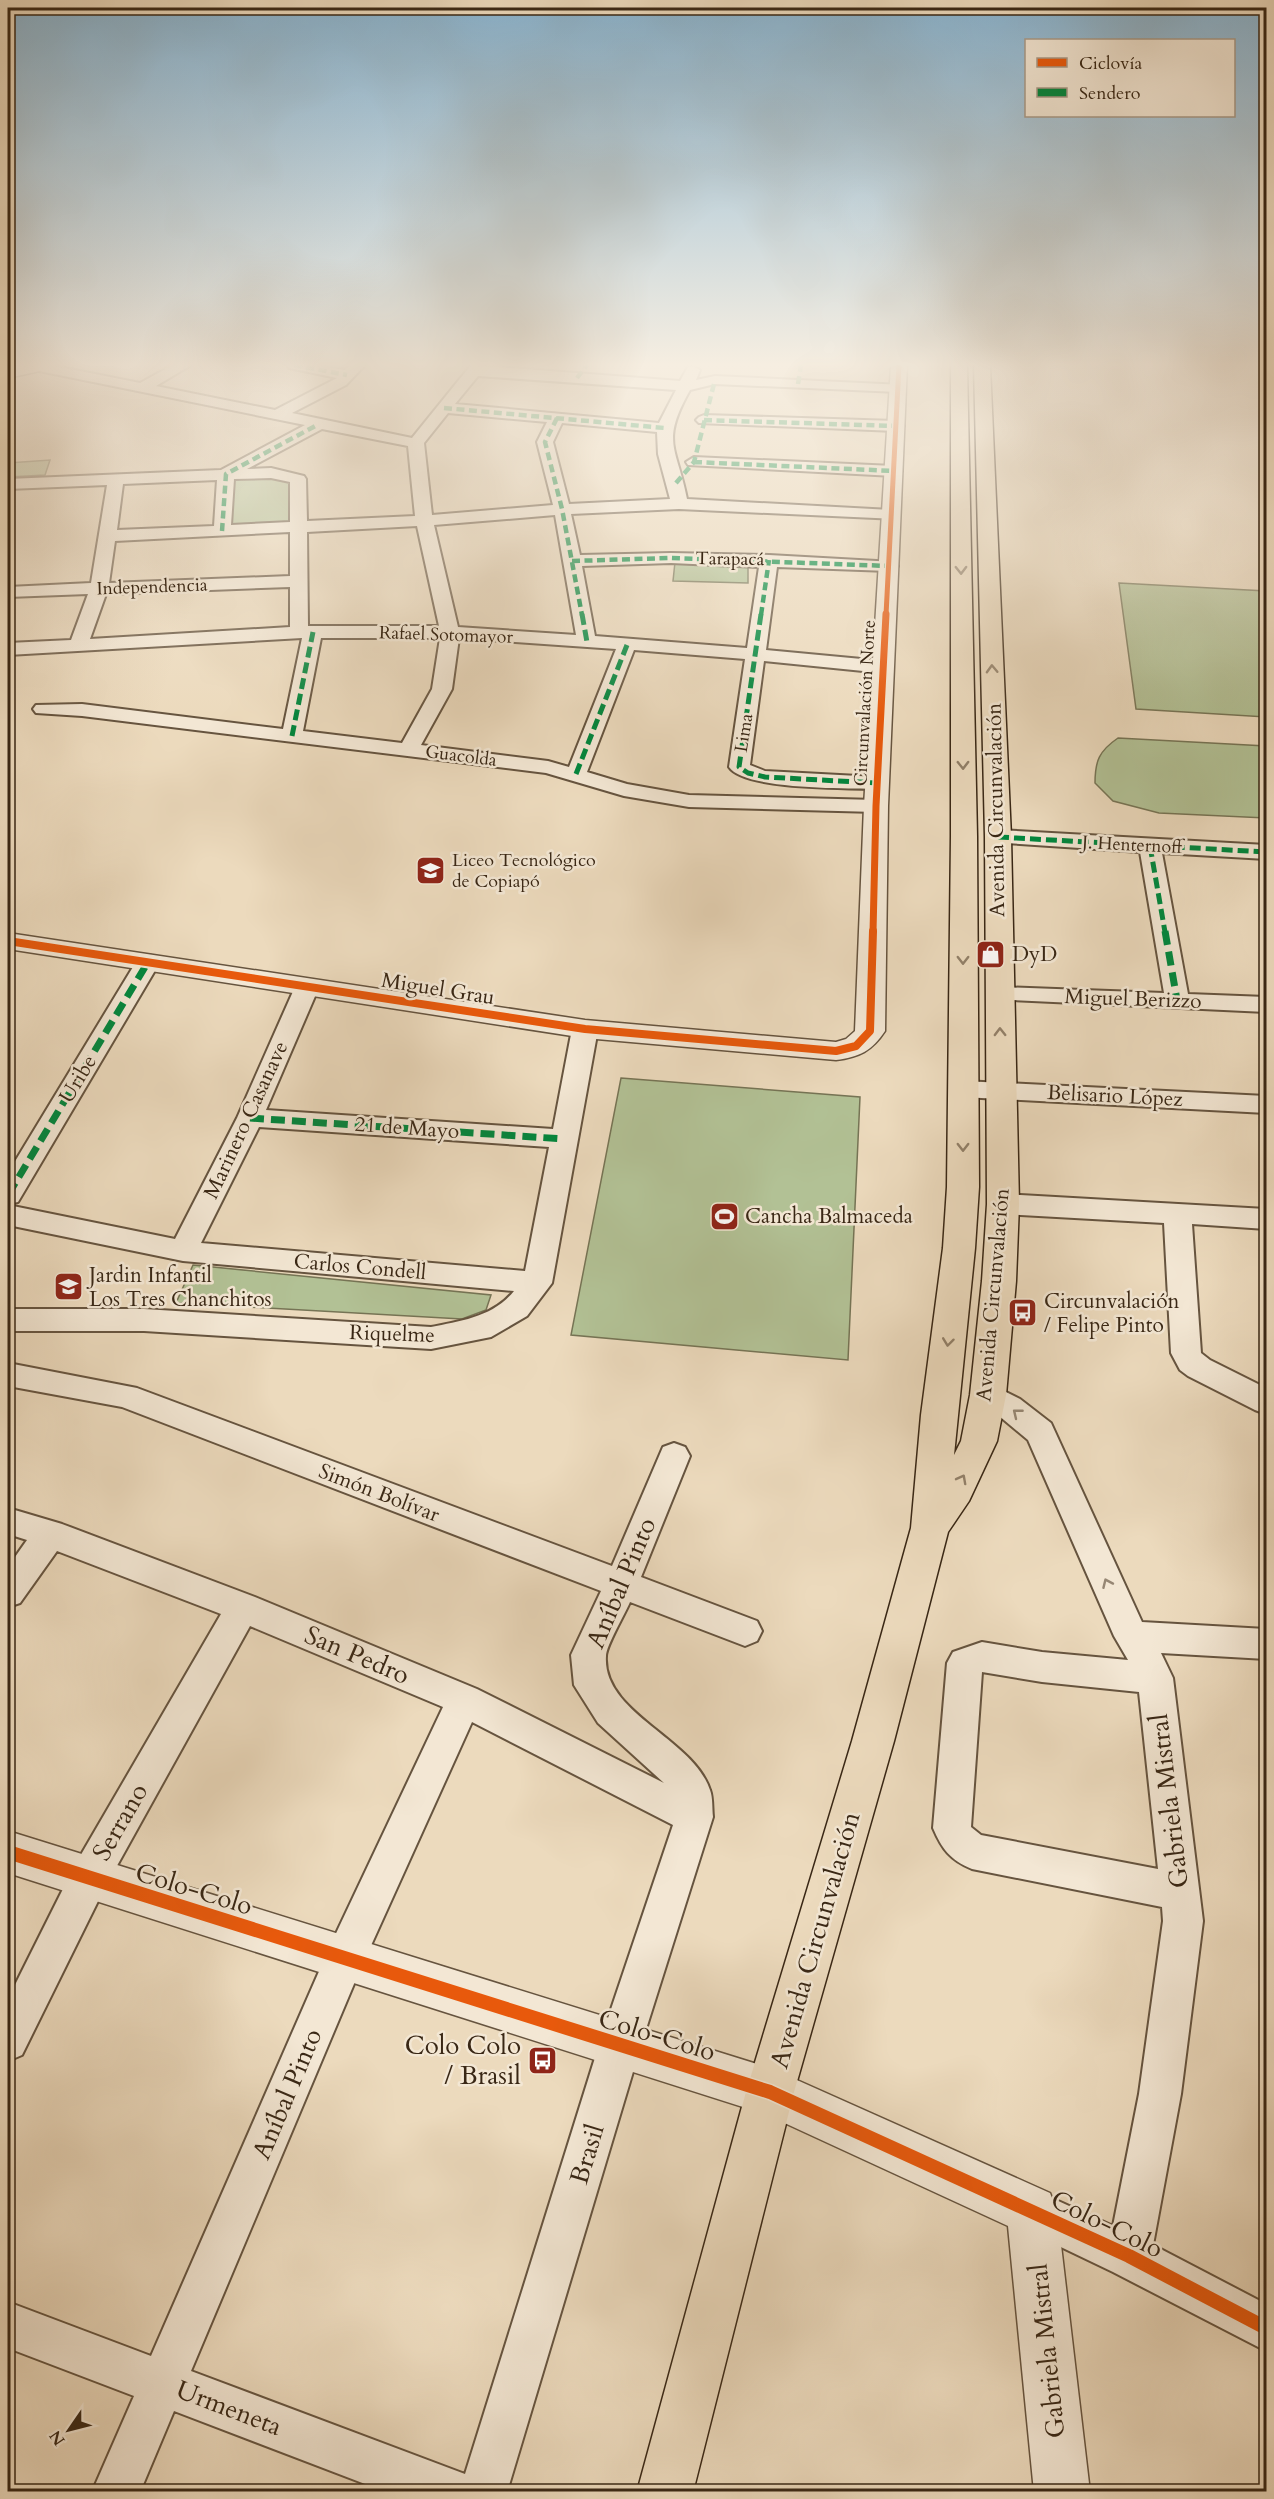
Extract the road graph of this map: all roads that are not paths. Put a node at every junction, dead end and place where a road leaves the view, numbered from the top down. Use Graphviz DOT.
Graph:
graph roads {
  1 [pos="59,482"];
  2 [pos="116,482"];
  3 [pos="225,482"];
  4 [pos="298,482"];
  5 [pos="420,482"];
  6 [pos="555,482"];
  7 [pos="893,482"];
  8 [pos="960,482"];
  9 [pos="986,482"];
  10 [pos="676,483"];
  11 [pos="8,484"];
  12 [pos="678,504"];
  13 [pos="562,509"];
  14 [pos="891,515"];
  15 [pos="424,521"];
  16 [pos="299,528"];
  17 [pos="222,531"];
  18 [pos="107,536"];
  19 [pos="769,560"];
  20 [pos="572,561"];
  21 [pos="889,566"];
  22 [pos="297,581"];
  23 [pos="99,589"];
  24 [pos="8,592"];
  25 [pos="306,632"];
  26 [pos="450,632"];
  27 [pos="587,642"];
  28 [pos="627,645"];
  29 [pos="78,646"];
  30 [pos="8,649"];
  31 [pos="756,655"];
  32 [pos="883,667"];
  33 [pos="43,709"];
  34 [pos="292,736"];
  35 [pos="408,750"];
  36 [pos="576,774"];
  37 [pos="878,783"];
  38 [pos="876,806"];
  39 [pos="998,837"];
  40 [pos="1150,846"];
  41 [pos="1266,852"];
  42 [pos="8,941"];
  43 [pos="148,962"];
  44 [pos="307,987"];
  45 [pos="999,994"];
  46 [pos="1177,1000"];
  47 [pos="1266,1005"];
  48 [pos="585,1029"];
  49 [pos="864,1042"];
  50 [pos="963,1089"];
  51 [pos="1002,1090"];
  52 [pos="1266,1105"];
  53 [pos="250,1118"];
  54 [pos="564,1139"];
  55 [pos="8,1195"];
  56 [pos="1003,1204"];
  57 [pos="1177,1213"];
  58 [pos="8,1215"];
  59 [pos="1266,1219"];
  60 [pos="183,1251"];
  61 [pos="537,1283"];
  62 [pos="8,1320"];
  63 [pos="8,1375"];
  64 [pos="988,1395"];
  65 [pos="1266,1402"];
  66 [pos="674,1456"];
  67 [pos="8,1521"];
  68 [pos="930,1528"];
  69 [pos="50,1534"];
  70 [pos="621,1585"];
  71 [pos="8,1593"];
  72 [pos="243,1607"];
  73 [pos="745,1630"];
  74 [pos="1131,1636"];
  75 [pos="1266,1644"];
  76 [pos="1155,1678"];
  77 [pos="464,1700"];
  78 [pos="694,1817"];
  79 [pos="8,1852"];
  80 [pos="88,1878"];
  81 [pos="1179,1892"];
  82 [pos="345,1958"];
  83 [pos="8,2041"];
  84 [pos="620,2045"];
  85 [pos="770,2092"];
  86 [pos="1032,2211"];
  87 [pos="1129,2256"];
  88 [pos="8,2325"];
  89 [pos="1266,2328"];
  90 [pos="163,2384"];
  91 [pos="116,2492"];
  92 [pos="451,2492"];
  93 [pos="483,2492"];
  94 [pos="665,2492"];
  95 [pos="1062,2492"];
  1 -- 11 [label="street"];
  2 -- 18 [label="street"];
  3 -- 17 [label="street"];
  4 -- 16 [label="street"];
  5 -- 15 [label="street"];
  6 -- 13 [label="street"];
  7 -- 14 [label="street, Circunvalación Norte"];
  8 -- 50 [label="main road, Avenida Circunvalación, one-way"];
  39 -- 9 [label="main road, Avenida Circunvalación, one-way"];
  10 -- 12 [label="street"];
  12 -- 13 [label="street"];
  12 -- 14 [label="street"];
  13 -- 15 [label="street"];
  13 -- 20 [label="street"];
  14 -- 21 [label="street, Circunvalación Norte"];
  15 -- 16 [label="street"];
  15 -- 26 [label="street"];
  16 -- 17 [label="street"];
  16 -- 22 [label="street"];
  17 -- 18 [label="street"];
  18 -- 23 [label="street"];
  19 -- 20 [label="street, Tarapacá"];
  19 -- 21 [label="street, Tarapacá"];
  19 -- 31 [label="street, Lima"];
  20 -- 27 [label="street"];
  21 -- 32 [label="street, Circunvalación Norte"];
  22 -- 23 [label="street, Independencia"];
  22 -- 25 [label="street"];
  23 -- 24 [label="street, Independencia"];
  23 -- 29 [label="street"];
  25 -- 26 [label="street, Rafael Sotomayor"];
  25 -- 29 [label="street, Rafael Sotomayor"];
  25 -- 34 [label="street"];
  26 -- 27 [label="street, Rafael Sotomayor"];
  26 -- 35 [label="street"];
  27 -- 28 [label="street, Rafael Sotomayor"];
  28 -- 31 [label="street, Rafael Sotomayor"];
  28 -- 36 [label="street"];
  29 -- 30 [label="street, Rafael Sotomayor"];
  31 -- 32 [label="street, Rafael Sotomayor"];
  31 -- 37 [label="street, Lima"];
  32 -- 37 [label="street, Circunvalación Norte"];
  33 -- 34 [label="street, Guacolda"];
  34 -- 35 [label="street, Guacolda"];
  35 -- 36 [label="street, Guacolda"];
  36 -- 38 [label="street, Guacolda"];
  37 -- 38 [label="street, Circunvalación Norte"];
  38 -- 49 [label="street, Circunvalación Norte"];
  39 -- 40 [label="street, J. Henternoff"];
  39 -- 45 [label="main road, Avenida Circunvalación"];
  40 -- 41 [label="street, J. Henternoff"];
  40 -- 46 [label="street"];
  42 -- 43 [label="street, Miguel Grau"];
  43 -- 44 [label="street, Miguel Grau"];
  43 -- 55 [label="street, Uribe"];
  44 -- 48 [label="street, Miguel Grau"];
  44 -- 53 [label="street, Marinero Casanave"];
  45 -- 46 [label="street, Miguel Berizzo"];
  51 -- 45 [label="main road, Avenida Circunvalación, one-way"];
  46 -- 47 [label="street, Miguel Berizzo"];
  48 -- 49 [label="street, Miguel Grau"];
  48 -- 54 [label="street, Riquelme"];
  50 -- 51 [label="street, Belisario López"];
  50 -- 68 [label="main road, Avenida Circunvalación, one-way"];
  51 -- 52 [label="street, Belisario López"];
  51 -- 56 [label="main road, Avenida Circunvalación"];
  53 -- 54 [label="street, 21 de Mayo"];
  53 -- 60 [label="street, Marinero Casanave"];
  54 -- 61 [label="street, Riquelme"];
  56 -- 57 [label="street"];
  56 -- 64 [label="main road, Avenida Circunvalación"];
  57 -- 59 [label="street"];
  57 -- 65 [label="street"];
  58 -- 60 [label="street, Carlos Condell"];
  60 -- 61 [label="street, Carlos Condell"];
  61 -- 62 [label="street, Riquelme"];
  63 -- 70 [label="street, Simón Bolívar"];
  68 -- 64 [label="main road, Avenida Circunvalación, one-way"];
  74 -- 64 [label="street, Gabriela Mistral, one-way"];
  66 -- 70 [label="street, Aníbal Pinto"];
  67 -- 69 [label="street, San Pedro"];
  68 -- 85 [label="main road, Avenida Circunvalación"];
  69 -- 71 [label="street"];
  69 -- 72 [label="street, San Pedro"];
  70 -- 73 [label="street, Simón Bolívar"];
  70 -- 78 [label="street, Aníbal Pinto"];
  72 -- 77 [label="street, San Pedro"];
  72 -- 80 [label="street, Serrano"];
  74 -- 75 [label="street"];
  74 -- 76 [label="street, Gabriela Mistral"];
  76 -- 81 [label="street, Gabriela Mistral"];
  76 -- 81 [label="street"];
  77 -- 78 [label="street, San Pedro"];
  77 -- 82 [label="street, Aníbal Pinto"];
  78 -- 84 [label="street, Brasil"];
  79 -- 80 [label="street, Colo-Colo"];
  80 -- 82 [label="street, Colo-Colo"];
  80 -- 83 [label="street, Serrano"];
  81 -- 87 [label="street, Gabriela Mistral"];
  82 -- 84 [label="street, Colo-Colo"];
  82 -- 90 [label="street, Aníbal Pinto"];
  84 -- 85 [label="street, Colo-Colo"];
  84 -- 93 [label="street, Brasil"];
  85 -- 86 [label="street, Colo-Colo"];
  85 -- 94 [label="main road, Avenida Circunvalación"];
  86 -- 87 [label="street, Colo-Colo"];
  86 -- 95 [label="street, Gabriela Mistral"];
  87 -- 89 [label="street, Colo-Colo"];
  88 -- 90 [label="street, Urmeneta"];
  90 -- 91 [label="street, Aníbal Pinto"];
  90 -- 92 [label="street, Urmeneta"];
}
